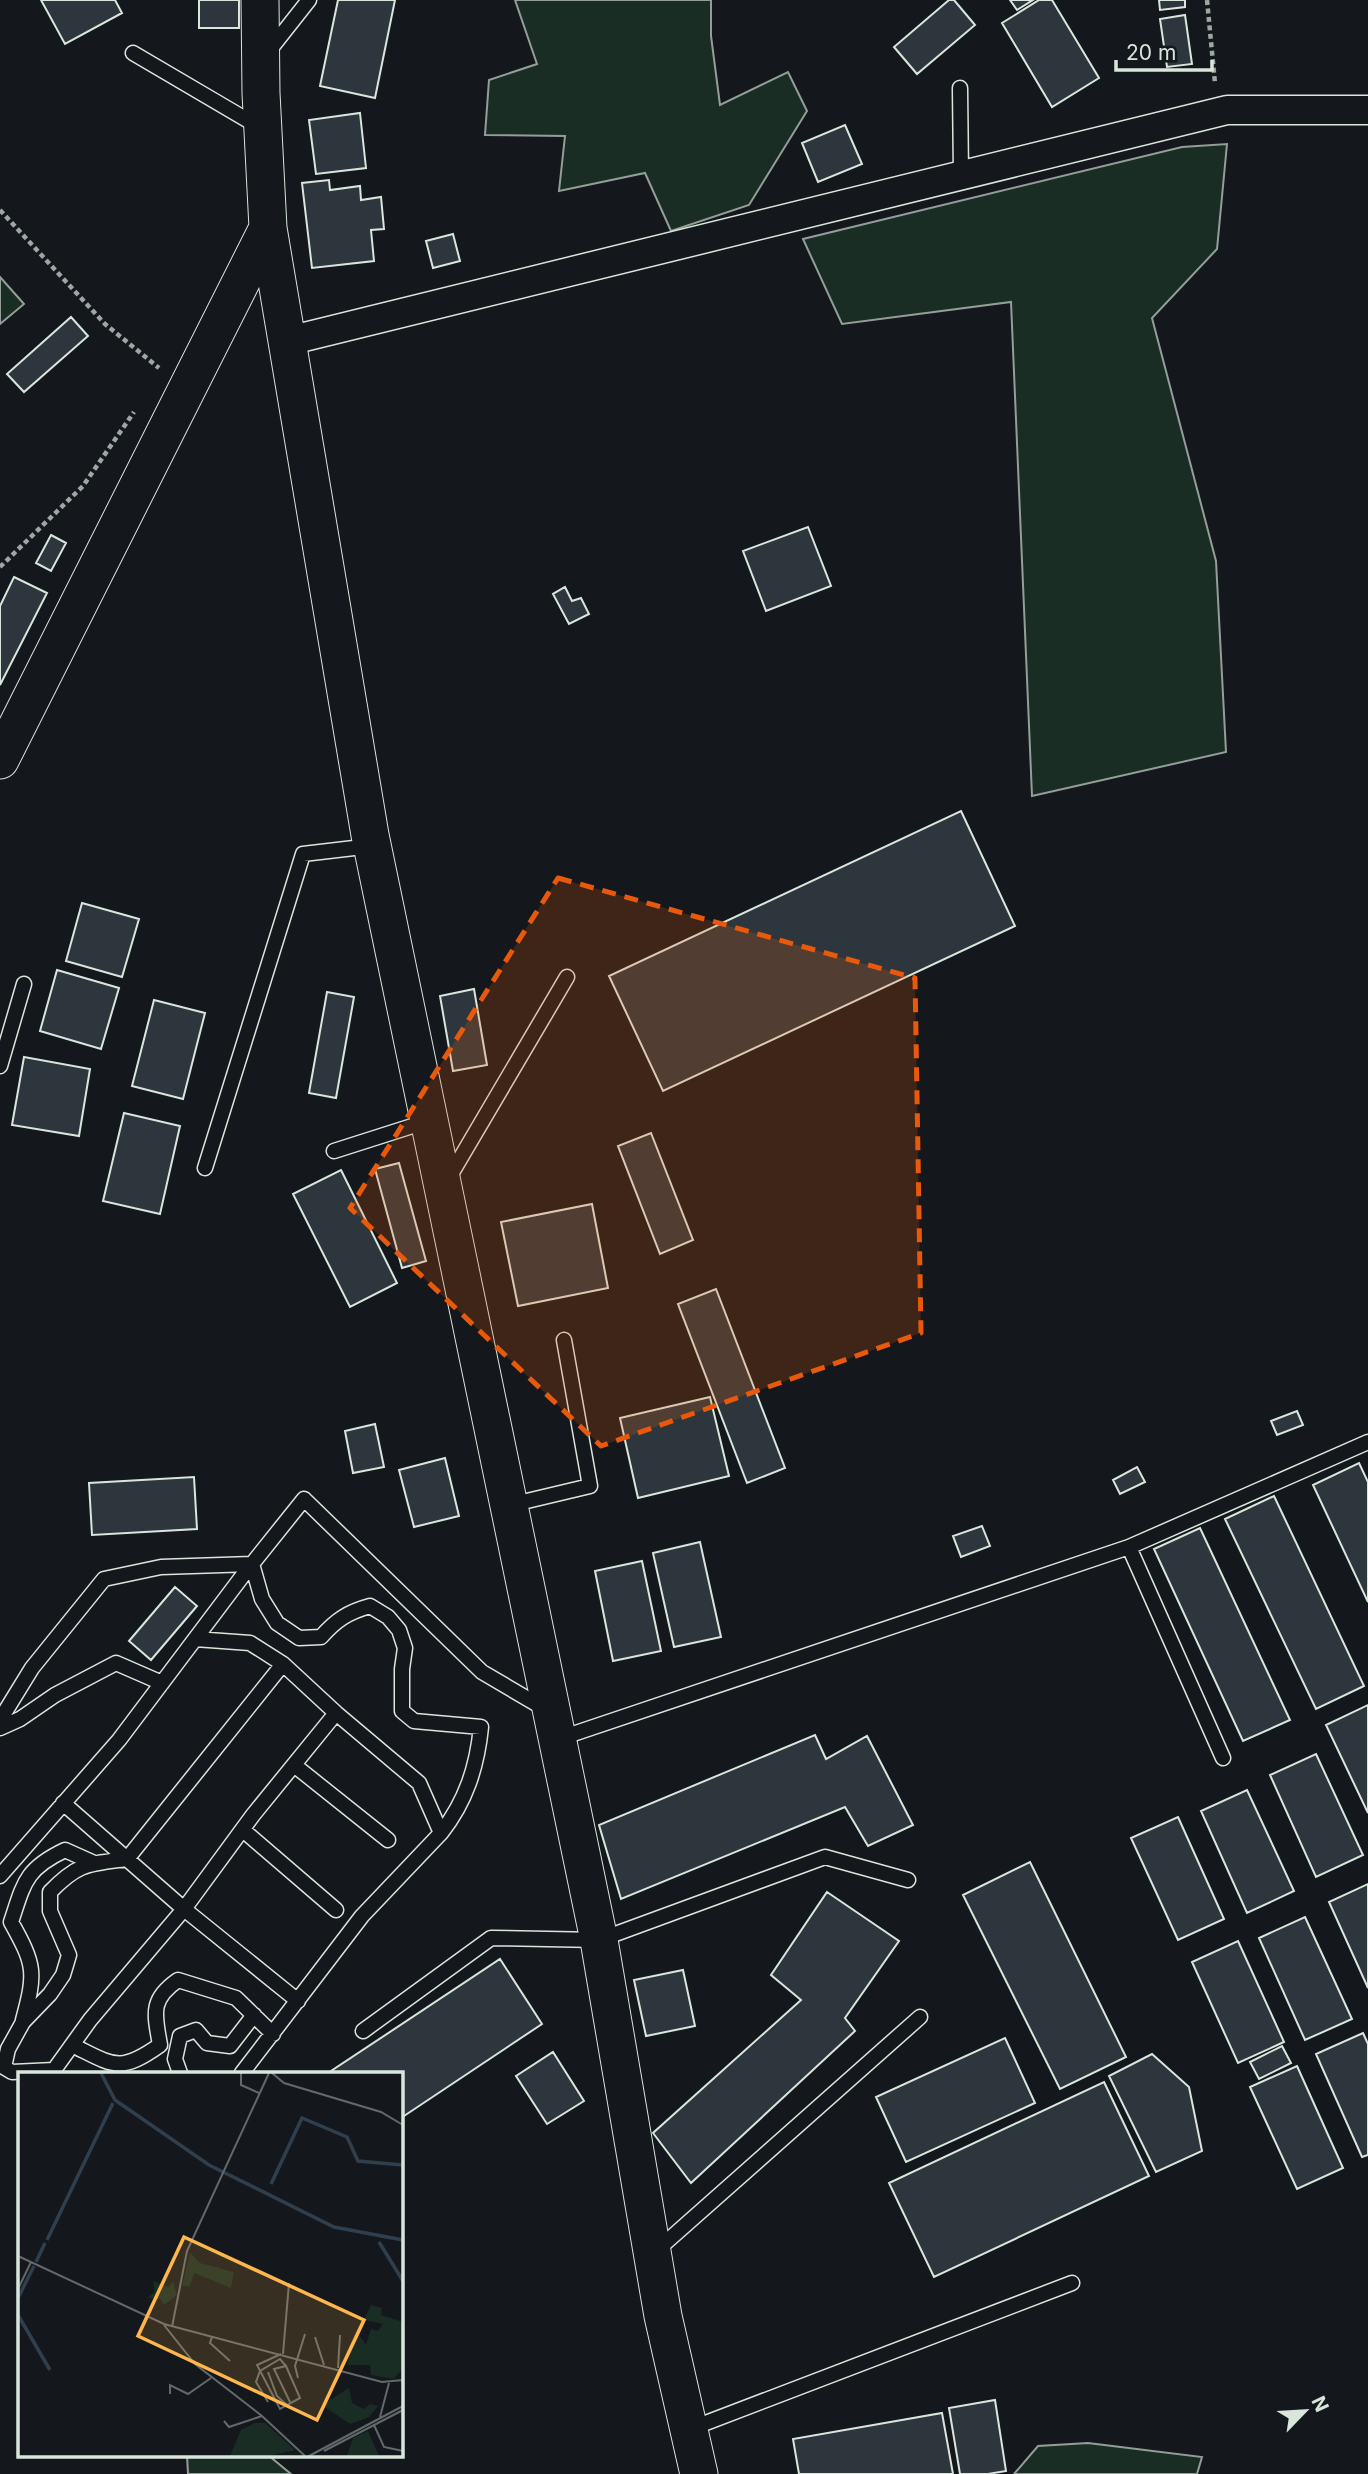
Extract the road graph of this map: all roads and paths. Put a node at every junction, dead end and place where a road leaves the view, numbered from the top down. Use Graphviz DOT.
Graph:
graph roads {
  1 [pos="260,0"];
  2 [pos="309,0"];
  3 [pos="1207,0"];
  4 [pos="133,53"];
  5 [pos="261,62"];
  6 [pos="960,88"];
  7 [pos="1227,110"];
  8 [pos="1368,110"];
  9 [pos="264,129"];
  10 [pos="961,176"];
  11 [pos="0,210"];
  12 [pos="268,228"];
  13 [pos="288,341"];
  14 [pos="187,391"];
  15 [pos="138,405"];
  16 [pos="0,567"];
  17 [pos="0,760"];
  18 [pos="373,846"];
  19 [pos="567,977"];
  20 [pos="24,985"];
  21 [pos="0,1066"];
  22 [pos="429,1121"];
  23 [pos="334,1151"];
  24 [pos="205,1168"];
  25 [pos="443,1188"];
  26 [pos="564,1339"];
  27 [pos="1368,1443"];
  28 [pos="509,1505"];
  29 [pos="1129,1547"];
  30 [pos="252,1564"];
  31 [pos="195,1639"];
  32 [pos="283,1664"];
  33 [pos="162,1683"];
  34 [pos="336,1713"];
  35 [pos="0,1720"];
  36 [pos="555,1727"];
  37 [pos="0,1728"];
  38 [pos="1223,1758"];
  39 [pos="294,1765"];
  40 [pos="64,1803"];
  41 [pos="243,1830"];
  42 [pos="441,1833"];
  43 [pos="388,1840"];
  44 [pos="127,1860"];
  45 [pos="96,1863"];
  46 [pos="0,1876"];
  47 [pos="908,1880"];
  48 [pos="184,1909"];
  49 [pos="336,1910"];
  50 [pos="598,1940"];
  51 [pos="298,2001"];
  52 [pos="254,2015"];
  53 [pos="920,2017"];
  54 [pos="23,2022"];
  55 [pos="363,2031"];
  56 [pos="273,2034"];
  57 [pos="72,2045"];
  58 [pos="2,2066"];
  59 [pos="55,2072"];
  60 [pos="180,2072"];
  61 [pos="243,2072"];
  62 [pos="18,2073"];
  63 [pos="652,2254"];
  64 [pos="1072,2283"];
  65 [pos="689,2430"];
  66 [pos="699,2474"];
  1 -- 5 [label="street"];
  2 -- 5 [label="lane"];
  3 -- 7 [label="path"];
  4 -- 9 [label="lane"];
  5 -- 9 [label="street"];
  6 -- 10 [label="lane"];
  7 -- 8 [label="street"];
  7 -- 10 [label="street"];
  9 -- 12 [label="street"];
  10 -- 13 [label="street"];
  11 -- 14 [label="path"];
  12 -- 13 [label="street"];
  12 -- 14 [label="street"];
  13 -- 18 [label="street"];
  14 -- 17 [label="street"];
  15 -- 16 [label="path"];
  18 -- 22 [label="street"];
  18 -- 24 [label="lane"];
  19 -- 25 [label="lane"];
  20 -- 21 [label="lane"];
  22 -- 23 [label="lane"];
  22 -- 25 [label="street"];
  25 -- 28 [label="street"];
  26 -- 28 [label="lane"];
  27 -- 29 [label="lane"];
  28 -- 36 [label="street"];
  29 -- 36 [label="lane"];
  29 -- 38 [label="lane"];
  30 -- 31 [label="lane"];
  30 -- 35 [label="lane"];
  30 -- 36 [label="lane"];
  30 -- 42 [label="lane"];
  31 -- 32 [label="lane"];
  31 -- 33 [label="lane"];
  32 -- 34 [label="lane"];
  32 -- 44 [label="lane"];
  33 -- 37 [label="lane"];
  33 -- 40 [label="lane"];
  34 -- 39 [label="lane"];
  34 -- 42 [label="lane"];
  36 -- 50 [label="street"];
  39 -- 41 [label="lane"];
  39 -- 43 [label="lane"];
  40 -- 44 [label="lane"];
  40 -- 46 [label="lane"];
  41 -- 48 [label="lane"];
  41 -- 49 [label="lane"];
  42 -- 51 [label="lane"];
  44 -- 45 [label="lane"];
  44 -- 48 [label="lane"];
  45 -- 54 [label="lane"];
  45 -- 54 [label="lane"];
  47 -- 50 [label="lane"];
  48 -- 51 [label="lane"];
  48 -- 57 [label="lane"];
  50 -- 55 [label="lane"];
  50 -- 63 [label="street"];
  51 -- 56 [label="lane"];
  52 -- 56 [label="lane"];
  52 -- 57 [label="lane"];
  52 -- 60 [label="lane"];
  53 -- 63 [label="lane"];
  54 -- 58 [label="lane"];
  56 -- 61 [label="lane"];
  57 -- 59 [label="lane"];
  58 -- 62 [label="lane"];
  63 -- 65 [label="street"];
  64 -- 65 [label="lane"];
  65 -- 66 [label="street"];
}
